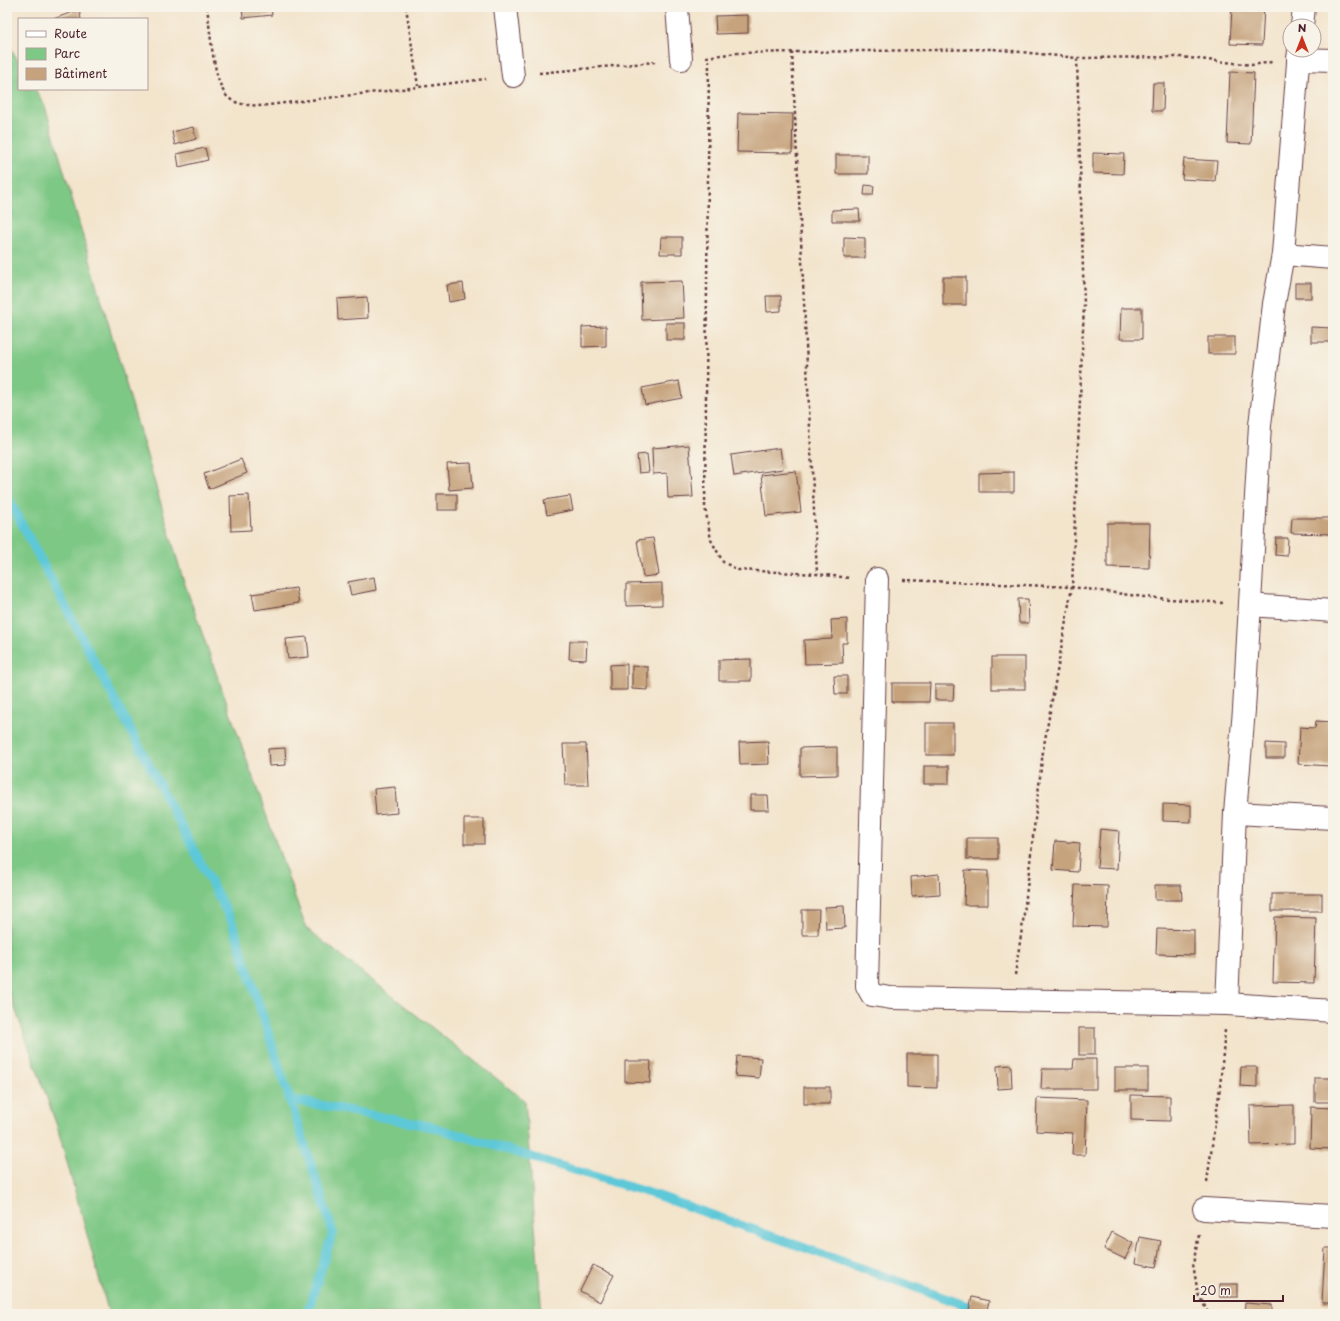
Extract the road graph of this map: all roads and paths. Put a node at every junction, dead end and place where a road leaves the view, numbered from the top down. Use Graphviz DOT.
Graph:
graph roads {
  1 [pos="207,7"];
  2 [pos="406,7"];
  3 [pos="506,7"];
  4 [pos="677,7"];
  5 [pos="1304,7"];
  6 [pos="1303,18"];
  7 [pos="792,52"];
  8 [pos="709,56"];
  9 [pos="1077,58"];
  10 [pos="1282,58"];
  11 [pos="1299,58"];
  12 [pos="1322,58"];
  13 [pos="681,59"];
  14 [pos="1333,60"];
  15 [pos="513,76"];
  16 [pos="418,86"];
  17 [pos="1283,254"];
  18 [pos="1333,258"];
  19 [pos="817,574"];
  20 [pos="878,579"];
  21 [pos="1072,587"];
  22 [pos="1250,605"];
  23 [pos="1333,611"];
  24 [pos="1235,813"];
  25 [pos="1333,818"];
  26 [pos="1011,1001"];
  27 [pos="1227,1004"];
  28 [pos="1333,1011"];
  29 [pos="1204,1209"];
  30 [pos="1333,1216"];
  31 [pos="1209,1314"];
  1 -- 16 [label="path"];
  2 -- 16 [label="path"];
  3 -- 15 [label="street"];
  4 -- 13 [label="street"];
  5 -- 6 [label="street"];
  7 -- 8 [label="path"];
  7 -- 9 [label="path"];
  7 -- 19 [label="path"];
  8 -- 13 [label="path"];
  8 -- 19 [label="path"];
  9 -- 10 [label="path"];
  9 -- 21 [label="path"];
  11 -- 17 [label="street"];
  12 -- 14 [label="street"];
  13 -- 15 [label="path"];
  15 -- 16 [label="path"];
  17 -- 18 [label="street"];
  17 -- 22 [label="street"];
  19 -- 20 [label="path"];
  20 -- 21 [label="path"];
  20 -- 26 [label="street"];
  21 -- 22 [label="path"];
  21 -- 26 [label="path"];
  22 -- 23 [label="street"];
  22 -- 24 [label="street"];
  24 -- 25 [label="street"];
  24 -- 27 [label="street"];
  26 -- 27 [label="street"];
  27 -- 28 [label="street"];
  27 -- 29 [label="path"];
  29 -- 30 [label="street"];
  29 -- 31 [label="path"];
}
